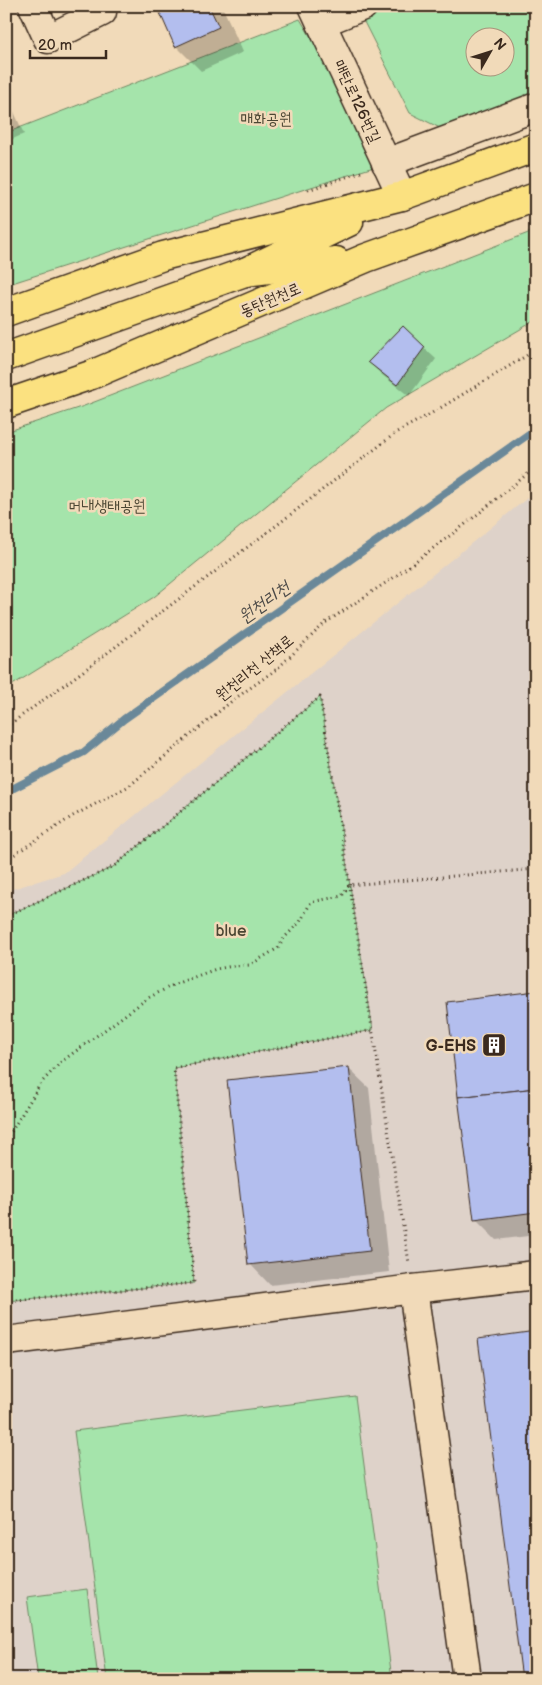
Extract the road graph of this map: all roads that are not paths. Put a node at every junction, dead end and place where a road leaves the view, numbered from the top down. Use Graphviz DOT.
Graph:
graph roads {
  1 [pos="33,6"];
  2 [pos="99,6"];
  3 [pos="364,6"];
  4 [pos="317,15"];
  5 [pos="536,107"];
  6 [pos="536,148"];
  7 [pos="386,163"];
  8 [pos="402,196"];
  9 [pos="536,197"];
  10 [pos="366,258"];
  11 [pos="245,272"];
  12 [pos="6,312"];
  13 [pos="6,357"];
  14 [pos="6,404"];
  15 [pos="536,1275"];
  16 [pos="413,1289"];
  17 [pos="6,1341"];
  18 [pos="467,1679"];
  1 -- 2 [label="street"];
  3 -- 4 [label="street"];
  4 -- 7 [label="street, 매탄로126번길"];
  5 -- 7 [label="street"];
  6 -- 8 [label="main road"];
  7 -- 8 [label="street, 매탄로126번길"];
  8 -- 11 [label="main road"];
  8 -- 12 [label="main road"];
  9 -- 10 [label="main road, 동탄원천로"];
  10 -- 11 [label="main road"];
  10 -- 14 [label="main road, 동탄원천로"];
  11 -- 13 [label="main road"];
  15 -- 16 [label="street"];
  16 -- 17 [label="street"];
  16 -- 18 [label="street"];
}
